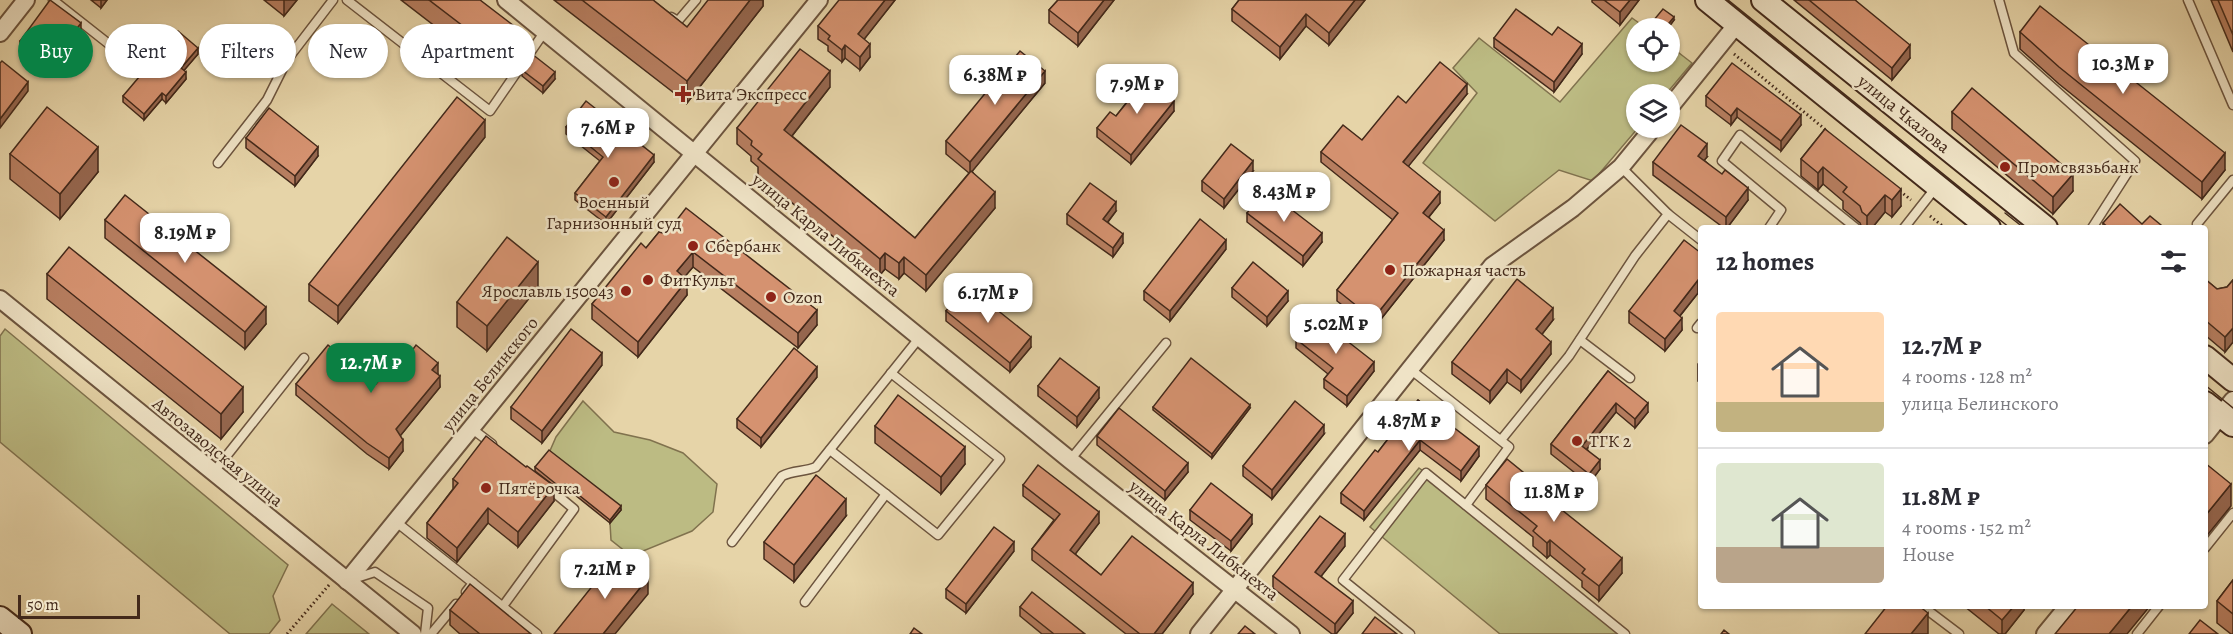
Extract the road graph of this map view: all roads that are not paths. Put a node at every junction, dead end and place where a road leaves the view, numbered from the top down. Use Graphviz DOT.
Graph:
graph roads {
  1 [pos="26,0"];
  2 [pos="53,0"];
  3 [pos="333,0"];
  4 [pos="347,0"];
  5 [pos="506,0"];
  6 [pos="696,0"];
  7 [pos="819,0"];
  8 [pos="1707,0"];
  9 [pos="1763,0"];
  10 [pos="1999,0"];
  11 [pos="2188,0"];
  12 [pos="666,14"];
  13 [pos="1737,24"];
  14 [pos="545,31"];
  15 [pos="0,33"];
  16 [pos="105,41"];
  17 [pos="1680,95"];
  18 [pos="2233,105"];
  19 [pos="1645,138"];
  20 [pos="695,153"];
  21 [pos="218,163"];
  22 [pos="1621,167"];
  23 [pos="2233,180"];
  24 [pos="1937,186"];
  25 [pos="1668,214"];
  26 [pos="2197,224"];
  27 [pos="1771,225"];
  28 [pos="1852,225"];
  29 [pos="1906,225"];
  30 [pos="1985,225"];
  31 [pos="2042,225"];
  32 [pos="2094,225"];
  33 [pos="1698,238"];
  34 [pos="0,299"];
  35 [pos="920,337"];
  36 [pos="1580,340"];
  37 [pos="1166,343"];
  38 [pos="304,358"];
  39 [pos="2208,359"];
  40 [pos="1410,369"];
  41 [pos="891,373"];
  42 [pos="1630,378"];
  43 [pos="2233,380"];
  44 [pos="2223,411"];
  45 [pos="471,428"];
  46 [pos="2208,431"];
  47 [pos="1501,440"];
  48 [pos="497,448"];
  49 [pos="830,450"];
  50 [pos="1070,459"];
  51 [pos="213,472"];
  52 [pos="540,482"];
  53 [pos="886,494"];
  54 [pos="1466,505"];
  55 [pos="2233,513"];
  56 [pos="395,521"];
  57 [pos="732,542"];
  58 [pos="2208,544"];
  59 [pos="343,578"];
  60 [pos="473,583"];
  61 [pos="1235,589"];
  62 [pos="805,602"];
  63 [pos="503,606"];
  64 [pos="1925,609"];
  65 [pos="2061,609"];
  66 [pos="2157,609"];
  67 [pos="0,618"];
  68 [pos="1948,631"];
  69 [pos="20,634"];
  70 [pos="413,634"];
  71 [pos="425,634"];
  72 [pos="431,634"];
  73 [pos="537,634"];
  74 [pos="1199,634"];
  75 [pos="1291,634"];
  76 [pos="1410,634"];
  77 [pos="1625,634"];
  78 [pos="1959,634"];
  79 [pos="2045,634"];
  80 [pos="2137,634"];
  1 -- 15 [label="street"];
  2 -- 16 [label="lane"];
  3 -- 21 [label="lane"];
  4 -- 14 [label="lane"];
  5 -- 14 [label="street, улица Карла Либкнехта"];
  6 -- 12 [label="lane"];
  7 -- 20 [label="street, улица Белинского"];
  8 -- 13 [label="main road, улица Чкалова"];
  9 -- 31 [label="main road, улица Чкалова"];
  10 -- 32 [label="lane"];
  11 -- 18 [label="lane"];
  13 -- 17 [label="street"];
  13 -- 24 [label="main road, улица Чкалова"];
  14 -- 20 [label="street, улица Карла Либкнехта"];
  19 -- 22 [label="street"];
  20 -- 35 [label="street, улица Карла Либкнехта"];
  20 -- 45 [label="street, улица Белинского"];
  22 -- 25 [label="lane"];
  22 -- 40 [label="street"];
  23 -- 26 [label="lane"];
  24 -- 29 [label="lane"];
  24 -- 30 [label="main road, улица Чкалова"];
  25 -- 33 [label="lane"];
  25 -- 36 [label="lane"];
  27 -- 28 [label="lane"];
  34 -- 51 [label="street, Автозаводская улица"];
  35 -- 41 [label="lane"];
  35 -- 50 [label="street, улица Карла Либкнехта"];
  36 -- 42 [label="lane"];
  36 -- 47 [label="lane"];
  37 -- 50 [label="lane"];
  38 -- 51 [label="lane"];
  39 -- 43 [label="main road"];
  40 -- 47 [label="lane"];
  40 -- 61 [label="street"];
  41 -- 49 [label="lane"];
  41 -- 53 [label="lane"];
  44 -- 46 [label="street"];
  45 -- 48 [label="lane"];
  45 -- 56 [label="street, улица Белинского"];
  47 -- 54 [label="lane"];
  49 -- 53 [label="lane"];
  49 -- 57 [label="lane"];
  50 -- 61 [label="street, улица Карла Либкнехта"];
  51 -- 59 [label="street, Автозаводская улица"];
  52 -- 63 [label="lane"];
  53 -- 62 [label="lane"];
  54 -- 76 [label="lane"];
  54 -- 77 [label="lane"];
  55 -- 58 [label="lane"];
  56 -- 59 [label="street, улица Белинского"];
  56 -- 60 [label="lane"];
  59 -- 70 [label="street, Автозаводская улица"];
  59 -- 71 [label="lane"];
  60 -- 63 [label="lane"];
  60 -- 72 [label="lane"];
  61 -- 74 [label="street"];
  61 -- 75 [label="street, улица Карла Либкнехта"];
  63 -- 73 [label="lane"];
  64 -- 68 [label="lane"];
  65 -- 79 [label="street"];
  66 -- 80 [label="lane"];
  67 -- 69 [label="main road"];
  68 -- 78 [label="lane"];
}
